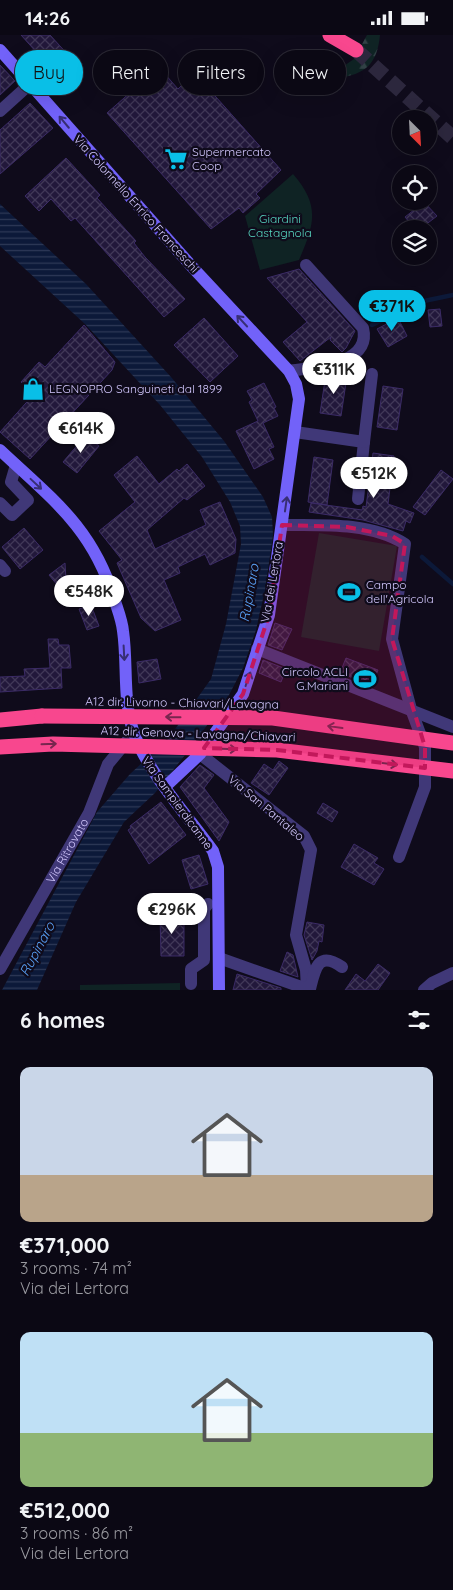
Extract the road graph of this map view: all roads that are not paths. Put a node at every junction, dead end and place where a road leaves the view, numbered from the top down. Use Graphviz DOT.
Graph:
graph roads {
  1 [pos="330,35"];
  2 [pos="342,35"];
  3 [pos="0,49"];
  4 [pos="15,65"];
  5 [pos="18,95"];
  6 [pos="42,95"];
  7 [pos="0,111"];
  8 [pos="306,265"];
  9 [pos="275,357"];
  10 [pos="289,371"];
  11 [pos="372,374"];
  12 [pos="295,432"];
  13 [pos="364,441"];
  14 [pos="0,450"];
  15 [pos="16,465"];
  16 [pos="358,499"];
  17 [pos="0,503"];
  18 [pos="282,525"];
  19 [pos="257,649"];
  20 [pos="411,709"];
  21 [pos="0,720"];
  22 [pos="453,727"];
  23 [pos="134,733"];
  24 [pos="453,743"];
  25 [pos="0,747"];
  26 [pos="200,754"];
  27 [pos="453,771"];
  28 [pos="166,787"];
  29 [pos="399,857"];
  30 [pos="178,906"];
  31 [pos="219,958"];
  32 [pos="342,967"];
  33 [pos="0,969"];
  34 [pos="453,973"];
  35 [pos="191,984"];
  36 [pos="219,990"];
  37 [pos="307,990"];
  38 [pos="424,990"];
  1 -- 2 [label="highway"];
  3 -- 4 [label="main road, Via Colonnello Enrico Franceschi"];
  5 -- 7 [label="street"];
  9 -- 6 [label="main road, Via Colonnello Enrico Franceschi, one-way"];
  8 -- 10 [label="street"];
  9 -- 10 [label="main road, Via dei Lertora"];
  10 -- 12 [label="main road, Via dei Lertora"];
  11 -- 13 [label="street"];
  12 -- 13 [label="street"];
  18 -- 12 [label="main road, Via dei Lertora, one-way"];
  13 -- 16 [label="street"];
  14 -- 15 [label="main road, Via Sampierdicanne"];
  15 -- 17 [label="street"];
  15 -- 23 [label="main road, Via Sampierdicanne, one-way"];
  18 -- 19 [label="main road, Via dei Lertora"];
  18 -- 20 [label="street, Via dei Lertora"];
  19 -- 20 [label="street"];
  26 -- 19 [label="main road, Via dei Lertora, one-way"];
  20 -- 22 [label="street"];
  20 -- 29 [label="street"];
  24 -- 21 [label="highway, A12 dir. Livorno - Chiavari/Lavagna, one-way, bridge"];
  23 -- 28 [label="main road, Via Sampierdicanne"];
  23 -- 33 [label="street, Via Ritrovato"];
  25 -- 27 [label="highway, A12 dir. Genova - Lavagna/Chiavari, one-way, bridge"];
  26 -- 28 [label="main road, Via dei Lertora"];
  26 -- 37 [label="street, Via San Pantaleo"];
  28 -- 31 [label="main road, Via Sampierdicanne"];
  30 -- 35 [label="street"];
  31 -- 36 [label="main road, Via Sampierdicanne"];
  31 -- 37 [label="street"];
  32 -- 37 [label="street"];
  34 -- 38 [label="street"];
}
